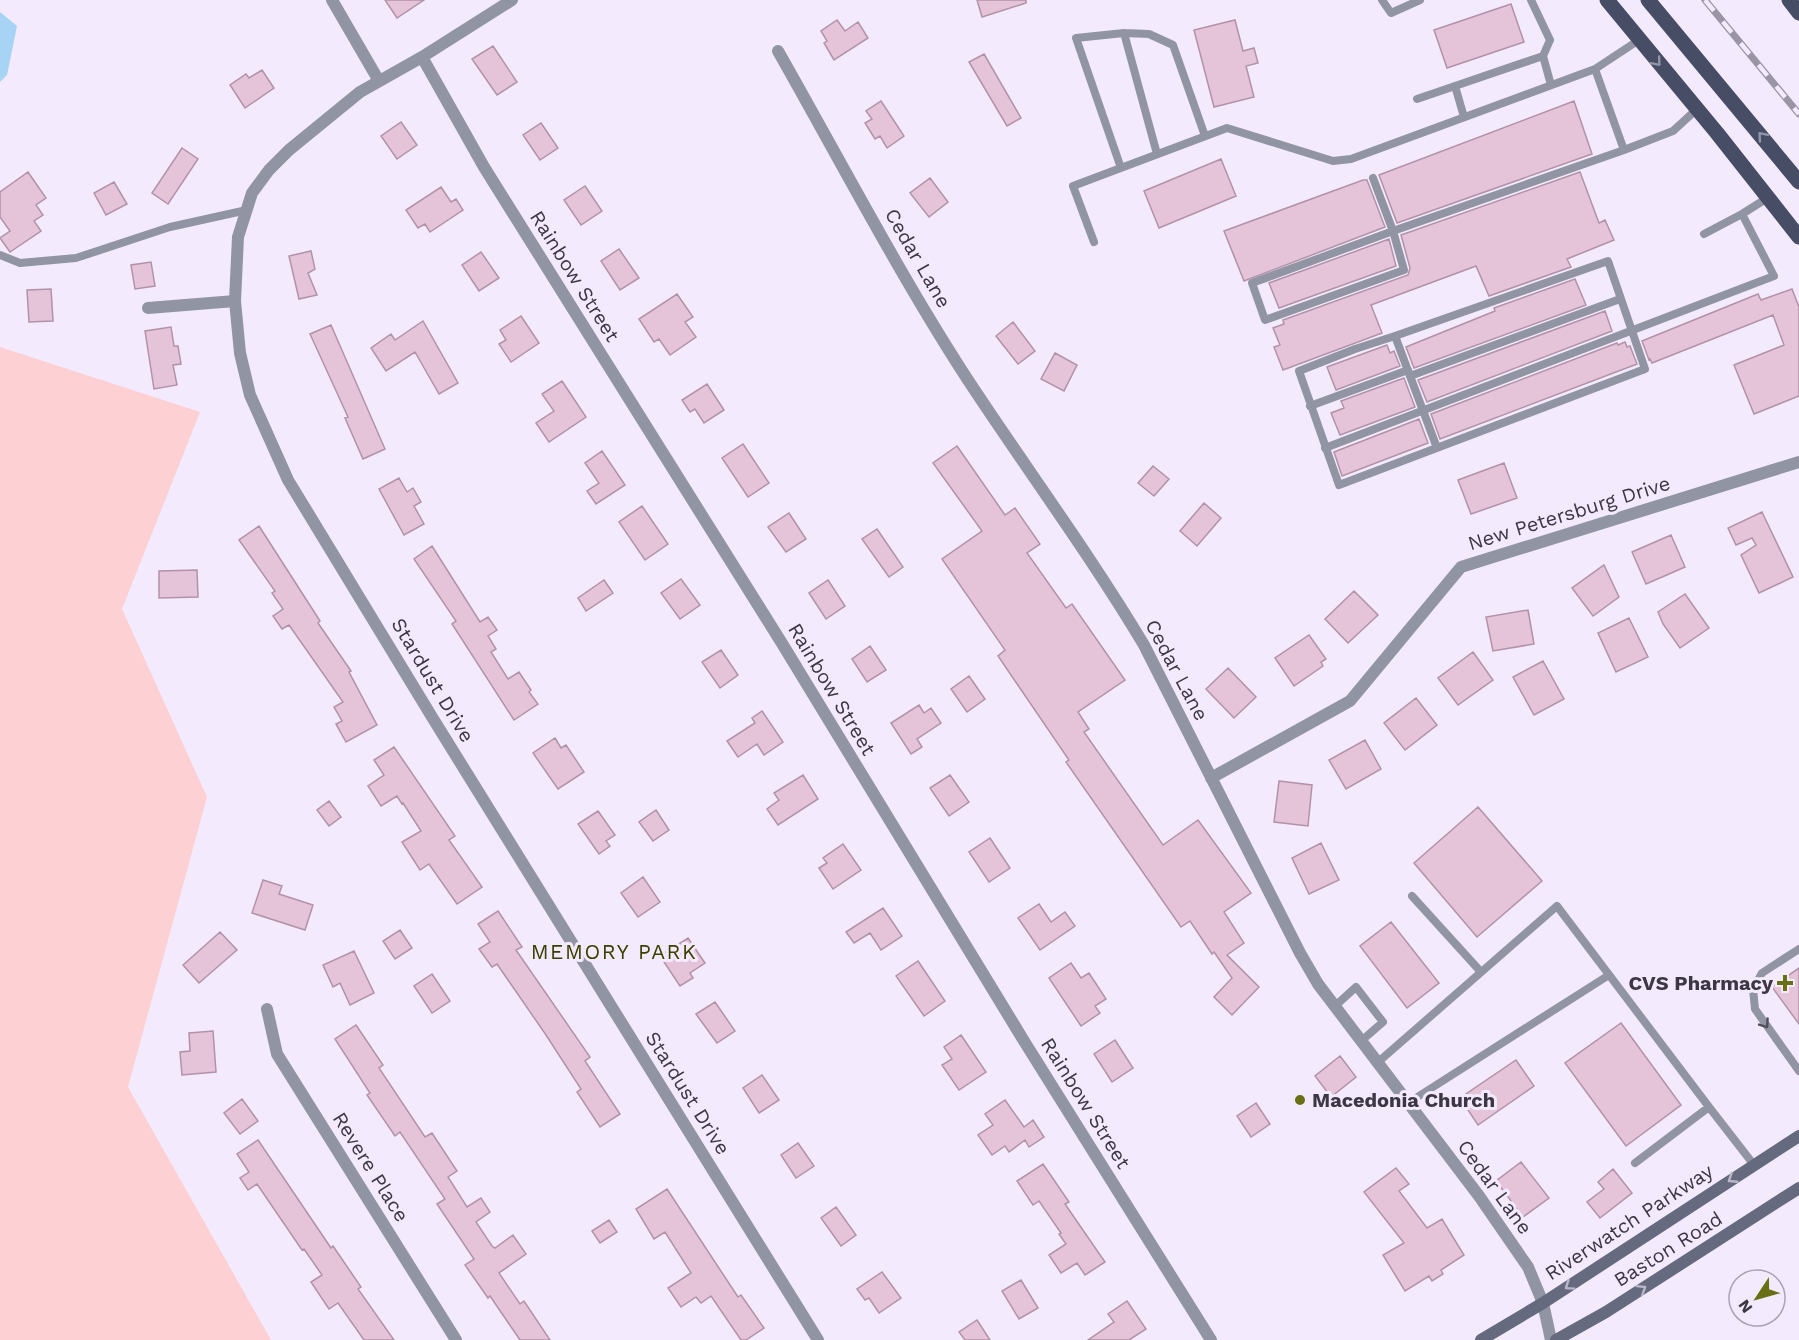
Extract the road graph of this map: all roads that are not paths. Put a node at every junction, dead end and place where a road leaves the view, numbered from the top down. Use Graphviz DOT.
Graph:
graph roads {
  1 [pos="332,0"];
  2 [pos="512,0"];
  3 [pos="1382,0"];
  4 [pos="1420,0"];
  5 [pos="1530,0"];
  6 [pos="1607,0"];
  7 [pos="1648,0"];
  8 [pos="1789,0"];
  9 [pos="1799,13"];
  10 [pos="1124,33"];
  11 [pos="1639,40"];
  12 [pos="778,51"];
  13 [pos="1543,56"];
  14 [pos="422,57"];
  15 [pos="1595,69"];
  16 [pos="379,81"];
  17 [pos="1551,85"];
  18 [pos="1455,86"];
  19 [pos="1418,99"];
  20 [pos="1697,109"];
  21 [pos="1464,117"];
  22 [pos="1204,136"];
  23 [pos="1624,150"];
  24 [pos="1157,154"];
  25 [pos="1120,168"];
  26 [pos="1373,178"];
  27 [pos="1799,182"];
  28 [pos="1768,197"];
  29 [pos="247,210"];
  30 [pos="1742,214"];
  31 [pos="1393,231"];
  32 [pos="1704,234"];
  33 [pos="1799,237"];
  34 [pos="1094,242"];
  35 [pos="0,255"];
  36 [pos="1620,299"];
  37 [pos="235,301"];
  38 [pos="148,308"];
  39 [pos="1632,332"];
  40 [pos="1395,336"];
  41 [pos="1409,373"];
  42 [pos="1310,406"];
  43 [pos="1424,412"];
  44 [pos="1325,448"];
  45 [pos="1437,448"];
  46 [pos="1799,462"];
  47 [pos="1211,778"];
  48 [pos="1412,896"];
  49 [pos="1799,948"];
  50 [pos="1481,972"];
  51 [pos="1609,975"];
  52 [pos="1334,1007"];
  53 [pos="267,1009"];
  54 [pos="1360,1042"];
  55 [pos="1377,1063"];
  56 [pos="1799,1071"];
  57 [pos="1408,1103"];
  58 [pos="1709,1107"];
  59 [pos="1799,1136"];
  60 [pos="1635,1163"];
  61 [pos="1754,1165"];
  62 [pos="1799,1188"];
  63 [pos="1544,1303"];
  64 [pos="456,1340"];
  65 [pos="818,1340"];
  66 [pos="1211,1340"];
  67 [pos="1481,1340"];
  68 [pos="1551,1340"];
  69 [pos="1556,1340"];
  1 -- 16 [label="street"];
  2 -- 14 [label="street, Stardust Drive"];
  3 -- 4 [label="lane"];
  5 -- 13 [label="lane"];
  6 -- 11 [label="main road"];
  27 -- 7 [label="main road, one-way"];
  8 -- 9 [label="main road"];
  10 -- 22 [label="lane"];
  10 -- 24 [label="lane"];
  10 -- 25 [label="lane"];
  11 -- 15 [label="lane"];
  11 -- 20 [label="main road, one-way"];
  12 -- 47 [label="street, Cedar Lane"];
  13 -- 17 [label="lane"];
  13 -- 18 [label="lane"];
  14 -- 16 [label="street, Stardust Drive"];
  14 -- 66 [label="street, Rainbow Street"];
  15 -- 17 [label="lane"];
  15 -- 23 [label="lane"];
  16 -- 29 [label="street, Stardust Drive"];
  17 -- 21 [label="lane"];
  18 -- 19 [label="lane"];
  18 -- 21 [label="lane"];
  20 -- 23 [label="lane"];
  20 -- 28 [label="main road"];
  21 -- 22 [label="lane"];
  22 -- 24 [label="lane"];
  23 -- 31 [label="lane"];
  24 -- 25 [label="lane"];
  25 -- 34 [label="lane"];
  26 -- 31 [label="lane"];
  28 -- 30 [label="lane"];
  28 -- 33 [label="main road"];
  29 -- 35 [label="lane"];
  29 -- 37 [label="street, Stardust Drive"];
  30 -- 32 [label="lane"];
  30 -- 39 [label="lane"];
  31 -- 31 [label="lane"];
  36 -- 39 [label="lane"];
  36 -- 40 [label="lane"];
  36 -- 41 [label="lane"];
  37 -- 38 [label="street"];
  37 -- 65 [label="street, Stardust Drive"];
  39 -- 43 [label="lane"];
  39 -- 45 [label="lane"];
  40 -- 41 [label="lane"];
  40 -- 42 [label="lane"];
  41 -- 42 [label="lane"];
  41 -- 43 [label="lane"];
  42 -- 44 [label="lane"];
  43 -- 44 [label="lane"];
  43 -- 45 [label="lane"];
  44 -- 45 [label="lane"];
  46 -- 47 [label="street, New Petersburg Drive"];
  47 -- 52 [label="street, Cedar Lane"];
  48 -- 50 [label="lane"];
  49 -- 56 [label="lane, one-way"];
  50 -- 51 [label="lane"];
  50 -- 55 [label="lane"];
  51 -- 57 [label="lane"];
  51 -- 58 [label="lane"];
  52 -- 54 [label="street, Cedar Lane"];
  52 -- 54 [label="lane"];
  53 -- 64 [label="street, Revere Place"];
  54 -- 55 [label="street, Cedar Lane"];
  55 -- 57 [label="street, Cedar Lane"];
  57 -- 63 [label="street, Cedar Lane"];
  58 -- 60 [label="lane"];
  58 -- 61 [label="lane"];
  59 -- 61 [label="main road, Riverwatch Parkway"];
  61 -- 63 [label="main road, Riverwatch Parkway, one-way"];
  69 -- 62 [label="main road, Baston Road, one-way"];
  63 -- 67 [label="main road, Riverwatch Parkway"];
  63 -- 68 [label="street, Cedar Lane"];
}
